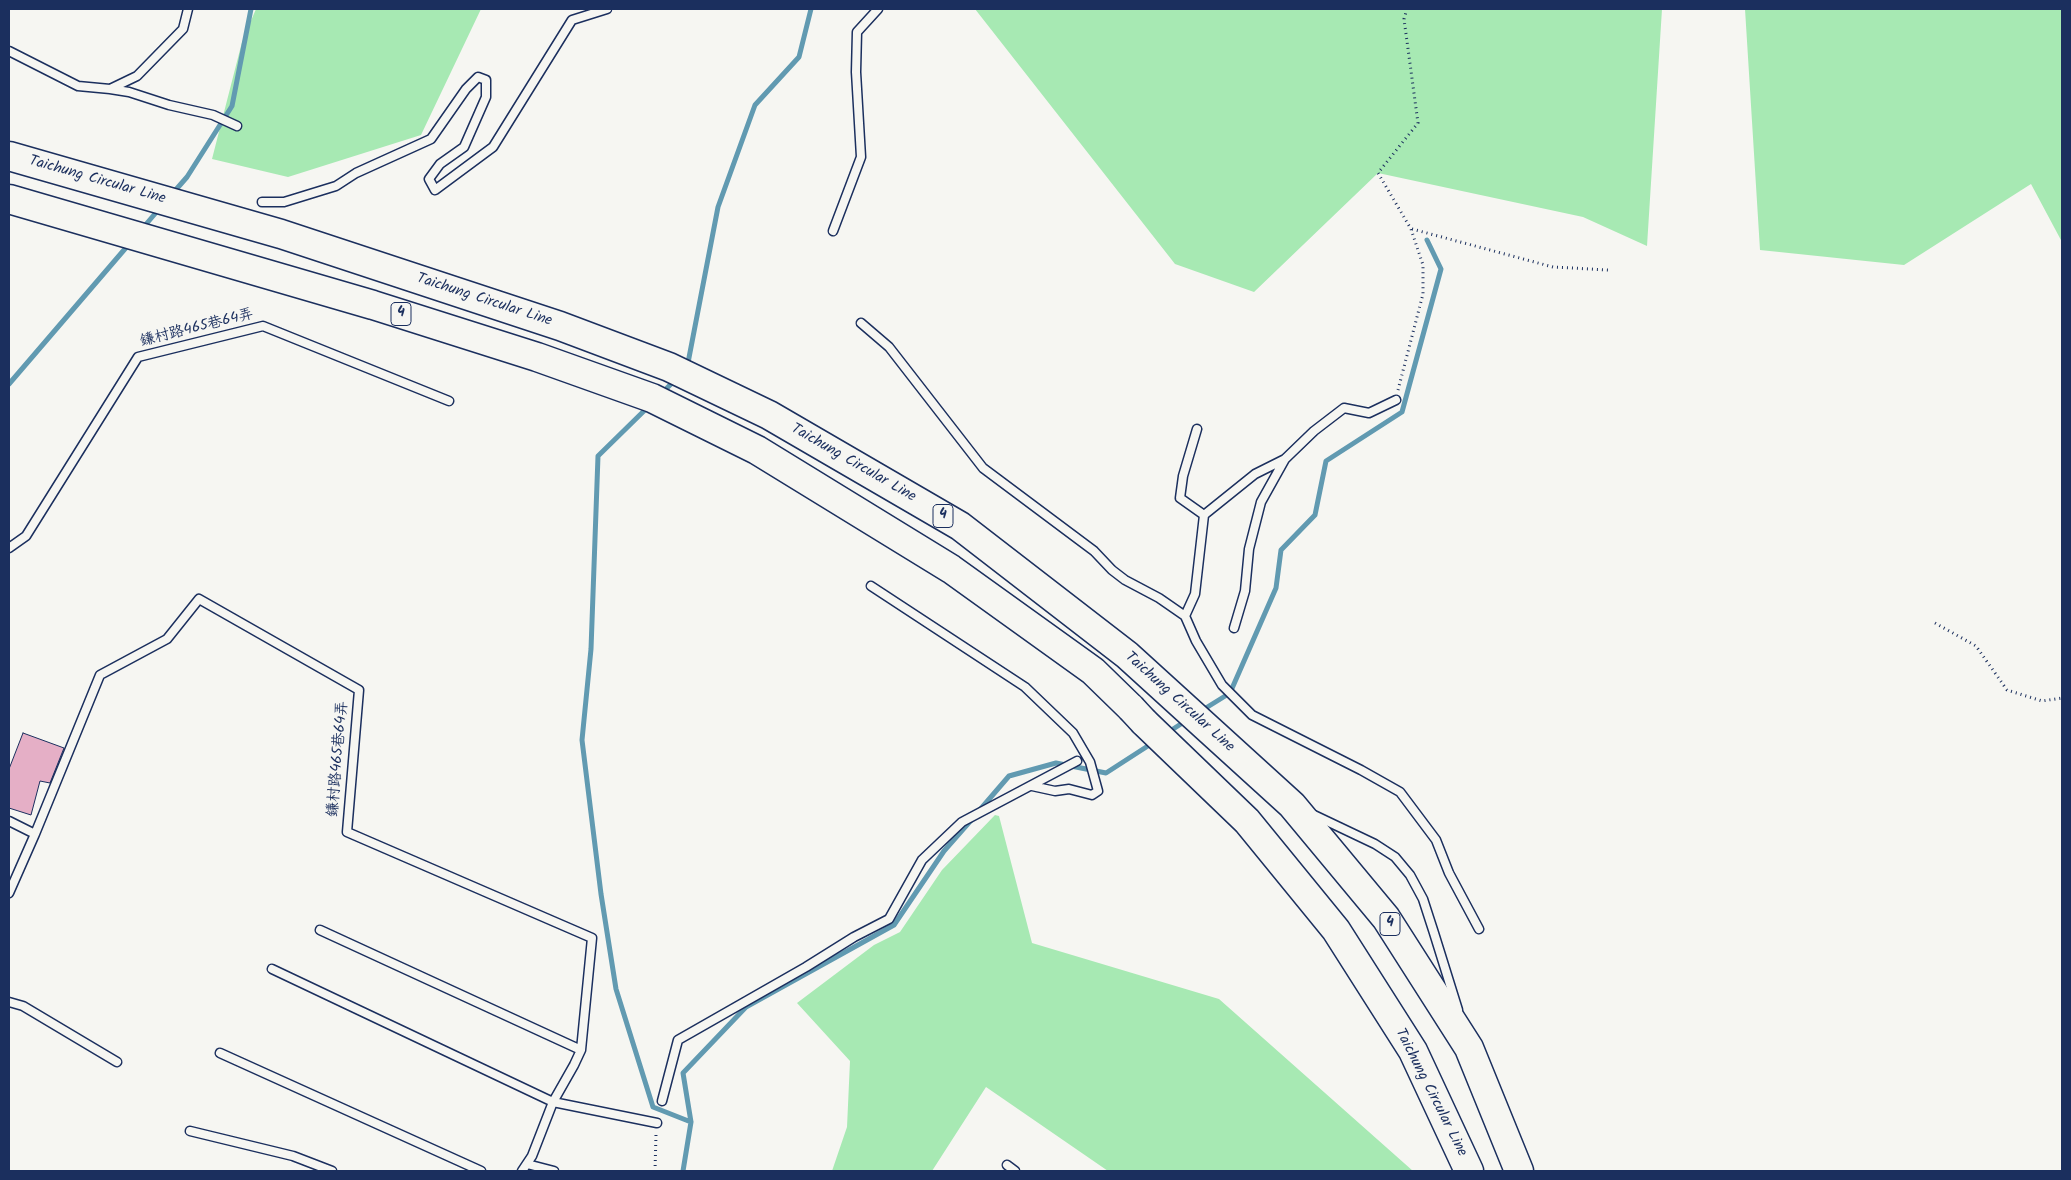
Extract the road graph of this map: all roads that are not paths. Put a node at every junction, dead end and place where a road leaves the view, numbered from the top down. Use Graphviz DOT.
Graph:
graph roads {
  1 [pos="188,9"];
  2 [pos="607,9"];
  3 [pos="878,9"];
  4 [pos="9,51"];
  5 [pos="110,89"];
  6 [pos="237,126"];
  7 [pos="9,156"];
  8 [pos="9,199"];
  9 [pos="262,202"];
  10 [pos="833,231"];
  11 [pos="861,324"];
  12 [pos="1396,400"];
  13 [pos="449,401"];
  14 [pos="1196,429"];
  15 [pos="1285,459"];
  16 [pos="1204,515"];
  17 [pos="9,548"];
  18 [pos="870,586"];
  19 [pos="1185,616"];
  20 [pos="1234,628"];
  21 [pos="1077,761"];
  22 [pos="1032,786"];
  23 [pos="1292,805"];
  24 [pos="9,821"];
  25 [pos="35,834"];
  26 [pos="9,893"];
  27 [pos="1479,928"];
  28 [pos="320,930"];
  29 [pos="272,969"];
  30 [pos="9,1002"];
  31 [pos="1469,1048"];
  32 [pos="581,1050"];
  33 [pos="220,1053"];
  34 [pos="117,1062"];
  35 [pos="662,1101"];
  36 [pos="553,1102"];
  37 [pos="657,1122"];
  38 [pos="190,1131"];
  39 [pos="527,1164"];
  40 [pos="1007,1165"];
  41 [pos="332,1171"];
  42 [pos="481,1171"];
  43 [pos="522,1171"];
  44 [pos="554,1171"];
  45 [pos="1015,1171"];
  46 [pos="1469,1171"];
  47 [pos="1518,1171"];
  1 -- 5 [label="lane"];
  2 -- 9 [label="lane"];
  3 -- 10 [label="lane"];
  4 -- 5 [label="lane"];
  5 -- 6 [label="lane"];
  7 -- 23 [label="highway, Taichung Circular Line / 4"];
  8 -- 46 [label="highway, Taichung Circular Line / 4"];
  11 -- 19 [label="lane"];
  12 -- 15 [label="lane"];
  13 -- 17 [label="lane, 鎌村路465巷64弄"];
  14 -- 16 [label="lane"];
  15 -- 16 [label="lane"];
  15 -- 20 [label="lane"];
  16 -- 19 [label="lane"];
  18 -- 22 [label="lane"];
  19 -- 27 [label="lane"];
  21 -- 22 [label="lane"];
  22 -- 35 [label="lane"];
  23 -- 31 [label="highway, Taichung Circular Line / 4"];
  23 -- 31 [label="lane"];
  24 -- 25 [label="lane"];
  25 -- 26 [label="lane, 鎌村路465巷64弄"];
  25 -- 32 [label="lane, 鎌村路465巷64弄"];
  28 -- 32 [label="lane"];
  29 -- 36 [label="lane"];
  30 -- 34 [label="lane"];
  31 -- 47 [label="highway, Taichung Circular Line / 4"];
  32 -- 36 [label="lane, 鎌村路465巷64弄"];
  33 -- 42 [label="lane"];
  36 -- 37 [label="lane"];
  36 -- 39 [label="lane, 鎌村路465巷64弄"];
  38 -- 41 [label="lane"];
  39 -- 43 [label="lane, 鎌村路465巷64弄"];
  39 -- 44 [label="lane"];
  40 -- 45 [label="lane"];
}
